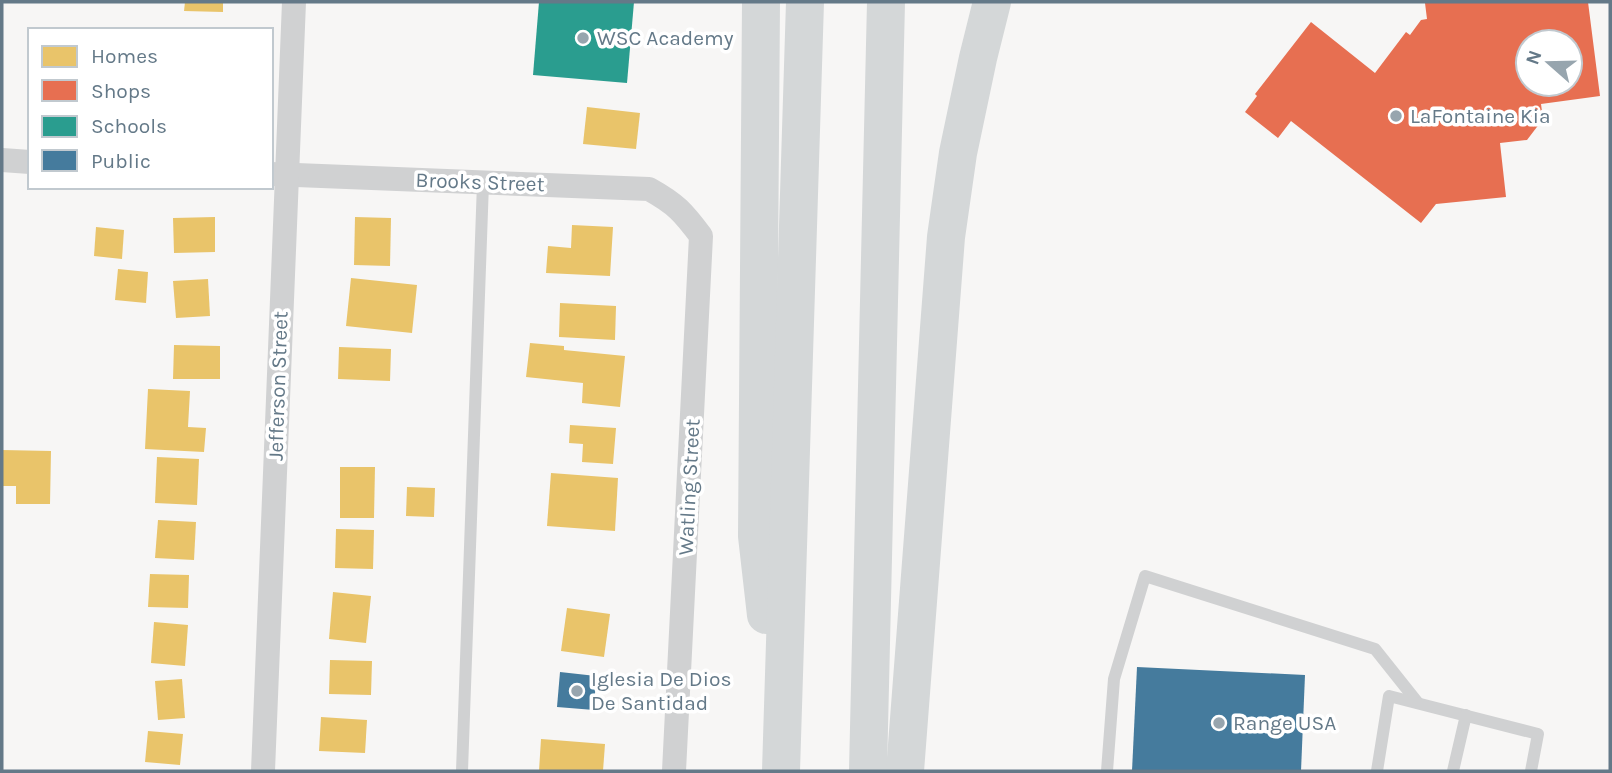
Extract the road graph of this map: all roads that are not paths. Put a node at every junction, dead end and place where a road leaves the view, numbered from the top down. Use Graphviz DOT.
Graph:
graph roads {
  1 [pos="294,2"];
  2 [pos="761,2"];
  3 [pos="805,2"];
  4 [pos="886,2"];
  5 [pos="992,2"];
  6 [pos="2,160"];
  7 [pos="28,162"];
  8 [pos="279,174"];
  9 [pos="483,183"];
  10 [pos="681,210"];
  11 [pos="1418,704"];
  12 [pos="1466,715"];
  13 [pos="781,754"];
  14 [pos="263,771"];
  15 [pos="462,771"];
  16 [pos="674,771"];
  17 [pos="868,771"];
  18 [pos="905,771"];
  19 [pos="1107,771"];
  20 [pos="1377,771"];
  21 [pos="1453,771"];
  22 [pos="1531,771"];
  1 -- 8 [label="street, Jefferson Street"];
  2 -- 13 [label="highway"];
  3 -- 13 [label="highway"];
  4 -- 17 [label="highway"];
  5 -- 18 [label="highway"];
  6 -- 7 [label="street"];
  8 -- 9 [label="street, Brooks Street"];
  8 -- 14 [label="street, Jefferson Street"];
  9 -- 10 [label="street, Brooks Street"];
  9 -- 15 [label="lane"];
  10 -- 16 [label="street, Watling Street"];
  11 -- 12 [label="lane"];
  11 -- 19 [label="lane"];
  11 -- 20 [label="lane"];
  12 -- 21 [label="lane"];
  12 -- 22 [label="lane"];
}
